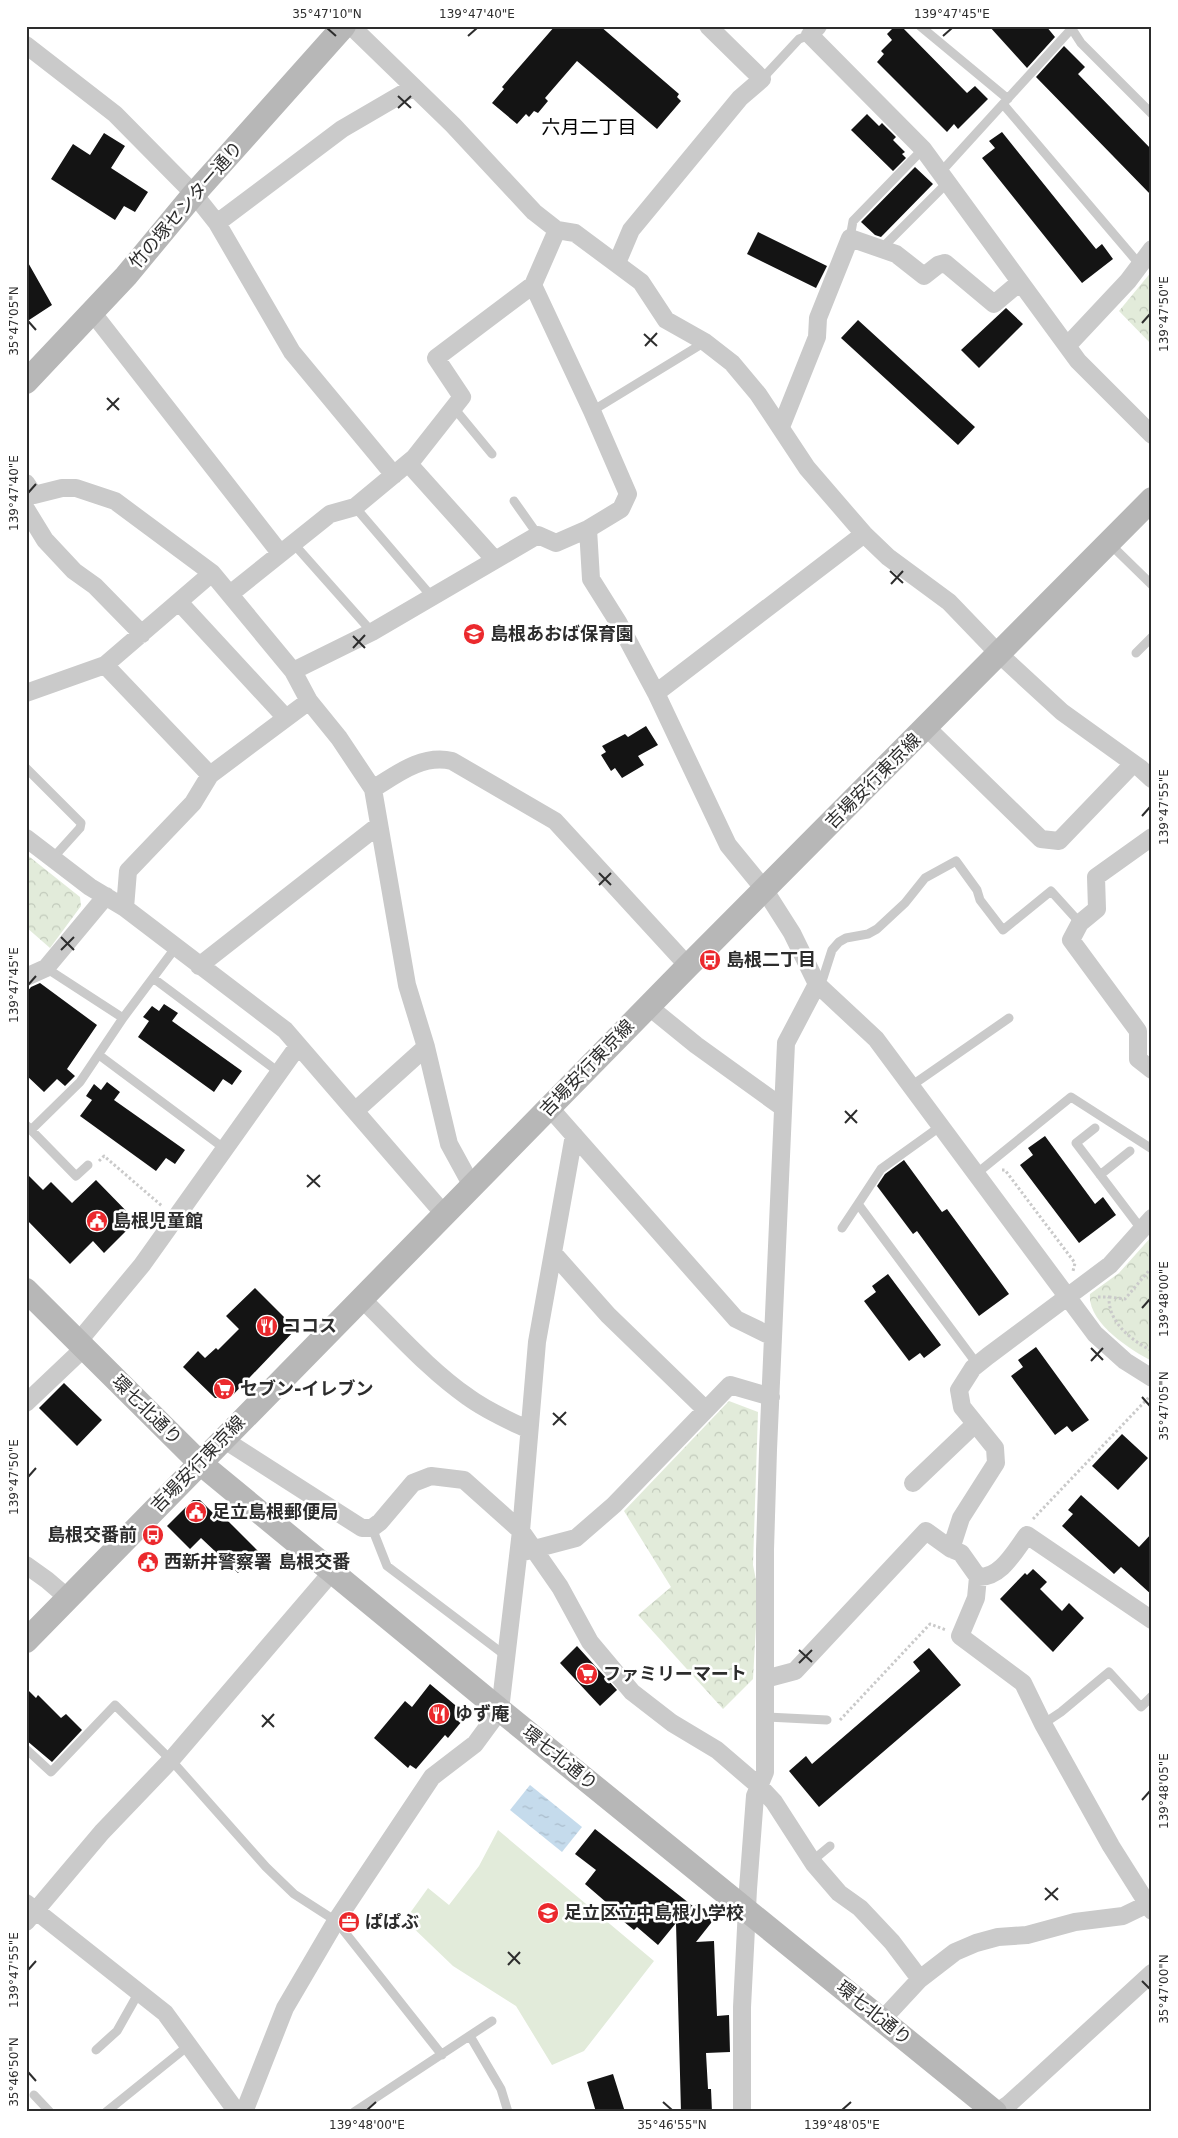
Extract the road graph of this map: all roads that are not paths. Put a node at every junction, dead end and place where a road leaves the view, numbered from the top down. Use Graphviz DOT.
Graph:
graph roads {
  1 [pos="344,26"];
  2 [pos="351,26"];
  3 [pos="708,26"];
  4 [pos="920,26"];
  5 [pos="1072,27"];
  6 [pos="814,31"];
  7 [pos="26,45"];
  8 [pos="762,79"];
  9 [pos="414,86"];
  10 [pos="1006,102"];
  11 [pos="1152,114"];
  12 [pos="923,149"];
  13 [pos="944,178"];
  14 [pos="194,194"];
  15 [pos="217,223"];
  16 [pos="557,230"];
  17 [pos="850,238"];
  18 [pos="881,249"];
  19 [pos="1152,250"];
  20 [pos="617,263"];
  21 [pos="1140,266"];
  22 [pos="1020,282"];
  23 [pos="533,285"];
  24 [pos="92,312"];
  25 [pos="705,342"];
  26 [pos="1067,346"];
  27 [pos="26,382"];
  28 [pos="454,408"];
  29 [pos="592,411"];
  30 [pos="781,427"];
  31 [pos="1152,435"];
  32 [pos="492,454"];
  33 [pos="408,464"];
  34 [pos="394,475"];
  35 [pos="28,496"];
  36 [pos="1152,499"];
  37 [pos="514,501"];
  38 [pos="356,507"];
  39 [pos="588,529"];
  40 [pos="864,534"];
  41 [pos="538,535"];
  42 [pos="1109,542"];
  43 [pos="286,548"];
  44 [pos="495,560"];
  45 [pos="212,573"];
  46 [pos="1152,585"];
  47 [pos="230,594"];
  48 [pos="432,597"];
  49 [pos="179,602"];
  50 [pos="372,632"];
  51 [pos="142,634"];
  52 [pos="1152,637"];
  53 [pos="1136,653"];
  54 [pos="999,654"];
  55 [pos="105,665"];
  56 [pos="293,671"];
  57 [pos="26,693"];
  58 [pos="656,693"];
  59 [pos="309,702"];
  60 [pos="286,718"];
  61 [pos="926,727"];
  62 [pos="1133,764"];
  63 [pos="26,768"];
  64 [pos="210,775"];
  65 [pos="1152,779"];
  66 [pos="372,789"];
  67 [pos="379,825"];
  68 [pos="1152,837"];
  69 [pos="26,838"];
  70 [pos="52,859"];
  71 [pos="764,889"];
  72 [pos="106,896"];
  73 [pos="124,908"];
  74 [pos="1080,923"];
  75 [pos="176,947"];
  76 [pos="199,966"];
  77 [pos="688,966"];
  78 [pos="46,968"];
  79 [pos="26,977"];
  80 [pos="153,978"];
  81 [pos="817,984"];
  82 [pos="648,1006"];
  83 [pos="123,1018"];
  84 [pos="1009,1018"];
  85 [pos="298,1046"];
  86 [pos="426,1047"];
  87 [pos="100,1055"];
  88 [pos="1152,1070"];
  89 [pos="280,1073"];
  90 [pos="911,1086"];
  91 [pos="549,1107"];
  92 [pos="782,1107"];
  93 [pos="355,1111"];
  94 [pos="941,1126"];
  95 [pos="29,1127"];
  96 [pos="1096,1128"];
  97 [pos="574,1135"];
  98 [pos="225,1149"];
  99 [pos="1152,1149"];
  100 [pos="1130,1151"];
  101 [pos="88,1165"];
  102 [pos="976,1174"];
  103 [pos="1100,1174"];
  104 [pos="472,1186"];
  105 [pos="858,1204"];
  106 [pos="444,1214"];
  107 [pos="1147,1224"];
  108 [pos="842,1228"];
  109 [pos="553,1253"];
  110 [pos="1070,1287"];
  111 [pos="26,1290"];
  112 [pos="361,1298"];
  113 [pos="773,1337"];
  114 [pos="81,1345"];
  115 [pos="977,1364"];
  116 [pos="1152,1378"];
  117 [pos="771,1397"];
  118 [pos="26,1403"];
  119 [pos="706,1410"];
  120 [pos="975,1424"];
  121 [pos="529,1430"];
  122 [pos="223,1440"];
  123 [pos="200,1462"];
  124 [pos="913,1483"];
  125 [pos="372,1528"];
  126 [pos="521,1532"];
  127 [pos="951,1549"];
  128 [pos="525,1552"];
  129 [pos="26,1565"];
  130 [pos="332,1572"];
  131 [pos="978,1577"];
  132 [pos="68,1598"];
  133 [pos="1152,1620"];
  134 [pos="26,1641"];
  135 [pos="506,1656"];
  136 [pos="765,1679"];
  137 [pos="1152,1696"];
  138 [pos="500,1710"];
  139 [pos="767,1717"];
  140 [pos="827,1720"];
  141 [pos="1043,1724"];
  142 [pos="26,1749"];
  143 [pos="171,1760"];
  144 [pos="760,1787"];
  145 [pos="830,1846"];
  146 [pos="812,1861"];
  147 [pos="1150,1906"];
  148 [pos="748,1909"];
  149 [pos="29,1912"];
  150 [pos="336,1921"];
  151 [pos="1152,1973"];
  152 [pos="920,1978"];
  153 [pos="139,1992"];
  154 [pos="882,2020"];
  155 [pos="492,2021"];
  156 [pos="470,2036"];
  157 [pos="188,2046"];
  158 [pos="96,2050"];
  159 [pos="442,2055"];
  160 [pos="34,2095"];
  161 [pos="50,2112"];
  162 [pos="106,2112"];
  163 [pos="237,2112"];
  164 [pos="244,2112"];
  165 [pos="354,2112"];
  166 [pos="508,2112"];
  167 [pos="742,2112"];
  168 [pos="996,2112"];
  1 -- 14 [label="street, 竹の塚センター通り"];
  2 -- 9 [label="street"];
  3 -- 8 [label="street"];
  4 -- 10 [label="lane"];
  5 -- 10 [label="lane"];
  5 -- 11 [label="lane"];
  6 -- 8 [label="lane"];
  6 -- 12 [label="street"];
  7 -- 14 [label="street"];
  8 -- 20 [label="street"];
  9 -- 15 [label="street"];
  9 -- 16 [label="street"];
  10 -- 13 [label="lane"];
  10 -- 21 [label="lane"];
  12 -- 13 [label="street"];
  12 -- 17 [label="lane"];
  13 -- 18 [label="lane"];
  13 -- 22 [label="street"];
  14 -- 15 [label="street"];
  14 -- 24 [label="street, 竹の塚センター通り"];
  15 -- 34 [label="street"];
  16 -- 20 [label="street"];
  16 -- 23 [label="street"];
  17 -- 18 [label="street"];
  17 -- 30 [label="street"];
  18 -- 22 [label="street"];
  19 -- 21 [label="street"];
  20 -- 25 [label="street"];
  21 -- 26 [label="street"];
  22 -- 26 [label="street"];
  23 -- 28 [label="street"];
  23 -- 29 [label="street"];
  24 -- 27 [label="street, 竹の塚センター通り"];
  24 -- 43 [label="street"];
  25 -- 29 [label="lane"];
  25 -- 30 [label="street"];
  26 -- 31 [label="street"];
  28 -- 32 [label="lane"];
  28 -- 33 [label="street"];
  29 -- 39 [label="street"];
  30 -- 40 [label="street"];
  33 -- 34 [label="street"];
  33 -- 44 [label="street"];
  34 -- 38 [label="street"];
  35 -- 45 [label="street"];
  35 -- 51 [label="street"];
  36 -- 42 [label="street, 吉場安行東京線"];
  37 -- 41 [label="lane"];
  38 -- 43 [label="street"];
  38 -- 48 [label="lane"];
  39 -- 41 [label="street"];
  39 -- 58 [label="street"];
  40 -- 54 [label="street"];
  40 -- 58 [label="street"];
  41 -- 44 [label="street"];
  42 -- 46 [label="lane"];
  42 -- 54 [label="street, 吉場安行東京線"];
  43 -- 47 [label="street"];
  43 -- 50 [label="lane"];
  44 -- 48 [label="street"];
  45 -- 47 [label="street"];
  45 -- 49 [label="street"];
  47 -- 56 [label="street"];
  48 -- 50 [label="street"];
  49 -- 51 [label="street"];
  49 -- 60 [label="street"];
  50 -- 56 [label="street"];
  51 -- 55 [label="street"];
  52 -- 53 [label="lane"];
  54 -- 61 [label="street, 吉場安行東京線"];
  54 -- 62 [label="street"];
  55 -- 57 [label="street"];
  55 -- 64 [label="street"];
  56 -- 59 [label="street"];
  58 -- 71 [label="street"];
  59 -- 60 [label="street"];
  59 -- 66 [label="street"];
  60 -- 64 [label="street"];
  61 -- 62 [label="street"];
  61 -- 71 [label="street, 吉場安行東京線"];
  62 -- 65 [label="street"];
  63 -- 70 [label="lane"];
  64 -- 73 [label="street"];
  66 -- 67 [label="street"];
  66 -- 77 [label="street"];
  67 -- 76 [label="street"];
  67 -- 86 [label="street"];
  68 -- 74 [label="street"];
  69 -- 70 [label="street"];
  70 -- 72 [label="street"];
  71 -- 77 [label="street, 吉場安行東京線"];
  71 -- 81 [label="street"];
  72 -- 73 [label="street"];
  72 -- 78 [label="street"];
  73 -- 75 [label="street"];
  74 -- 81 [label="lane"];
  74 -- 88 [label="street"];
  75 -- 76 [label="street"];
  75 -- 80 [label="lane"];
  76 -- 85 [label="street"];
  77 -- 82 [label="street, 吉場安行東京線"];
  78 -- 79 [label="street"];
  78 -- 83 [label="lane"];
  80 -- 83 [label="lane"];
  80 -- 89 [label="lane"];
  81 -- 90 [label="street"];
  81 -- 92 [label="street"];
  82 -- 91 [label="street, 吉場安行東京線"];
  82 -- 92 [label="street"];
  83 -- 87 [label="lane"];
  84 -- 90 [label="lane"];
  85 -- 89 [label="street"];
  85 -- 93 [label="street"];
  86 -- 93 [label="street"];
  86 -- 104 [label="street"];
  87 -- 95 [label="lane"];
  87 -- 98 [label="lane"];
  89 -- 98 [label="street"];
  90 -- 94 [label="street"];
  91 -- 97 [label="street"];
  91 -- 104 [label="street, 吉場安行東京線"];
  92 -- 113 [label="street"];
  93 -- 106 [label="street"];
  94 -- 102 [label="street"];
  94 -- 105 [label="lane"];
  95 -- 101 [label="lane"];
  96 -- 103 [label="lane"];
  97 -- 109 [label="street"];
  97 -- 113 [label="street"];
  98 -- 114 [label="street"];
  99 -- 102 [label="lane"];
  100 -- 103 [label="lane"];
  102 -- 110 [label="street"];
  103 -- 107 [label="lane"];
  104 -- 106 [label="street, 吉場安行東京線"];
  105 -- 108 [label="lane"];
  105 -- 115 [label="lane"];
  106 -- 112 [label="street, 吉場安行東京線"];
  107 -- 110 [label="street"];
  109 -- 119 [label="street"];
  109 -- 121 [label="street"];
  110 -- 115 [label="street"];
  110 -- 116 [label="street"];
  111 -- 114 [label="street, 環七北通り"];
  112 -- 121 [label="street"];
  112 -- 122 [label="street, 吉場安行東京線"];
  113 -- 117 [label="street"];
  114 -- 118 [label="street"];
  114 -- 123 [label="street, 環七北通り"];
  115 -- 120 [label="street"];
  117 -- 119 [label="street"];
  117 -- 136 [label="street"];
  119 -- 128 [label="street"];
  120 -- 124 [label="street"];
  120 -- 127 [label="street"];
  121 -- 126 [label="street"];
  122 -- 123 [label="street, 吉場安行東京線"];
  122 -- 125 [label="street"];
  123 -- 130 [label="street, 環七北通り"];
  123 -- 132 [label="street, 吉場安行東京線"];
  125 -- 126 [label="street"];
  125 -- 135 [label="lane"];
  126 -- 128 [label="street"];
  127 -- 131 [label="street"];
  127 -- 136 [label="street"];
  128 -- 135 [label="street"];
  128 -- 144 [label="street"];
  129 -- 132 [label="street"];
  130 -- 138 [label="street, 環七北通り"];
  130 -- 143 [label="street"];
  131 -- 133 [label="street"];
  131 -- 141 [label="street"];
  132 -- 134 [label="street, 吉場安行東京線"];
  135 -- 138 [label="street"];
  136 -- 139 [label="street"];
  137 -- 141 [label="lane"];
  138 -- 148 [label="street, 環七北通り"];
  138 -- 150 [label="street"];
  139 -- 140 [label="lane"];
  139 -- 144 [label="street"];
  141 -- 147 [label="street"];
  142 -- 143 [label="lane"];
  143 -- 149 [label="street"];
  143 -- 150 [label="lane"];
  144 -- 146 [label="street"];
  144 -- 148 [label="street"];
  145 -- 146 [label="lane"];
  146 -- 152 [label="street"];
  147 -- 152 [label="street"];
  148 -- 154 [label="street, 環七北通り"];
  148 -- 167 [label="street"];
  149 -- 153 [label="street"];
  150 -- 159 [label="lane"];
  150 -- 164 [label="street"];
  151 -- 168 [label="street"];
  152 -- 154 [label="street"];
  153 -- 157 [label="street"];
  153 -- 158 [label="lane"];
  154 -- 168 [label="street, 環七北通り"];
  155 -- 156 [label="lane"];
  156 -- 159 [label="lane"];
  156 -- 166 [label="lane"];
  157 -- 162 [label="lane"];
  157 -- 163 [label="street"];
  159 -- 165 [label="lane"];
  160 -- 161 [label="lane"];
}
